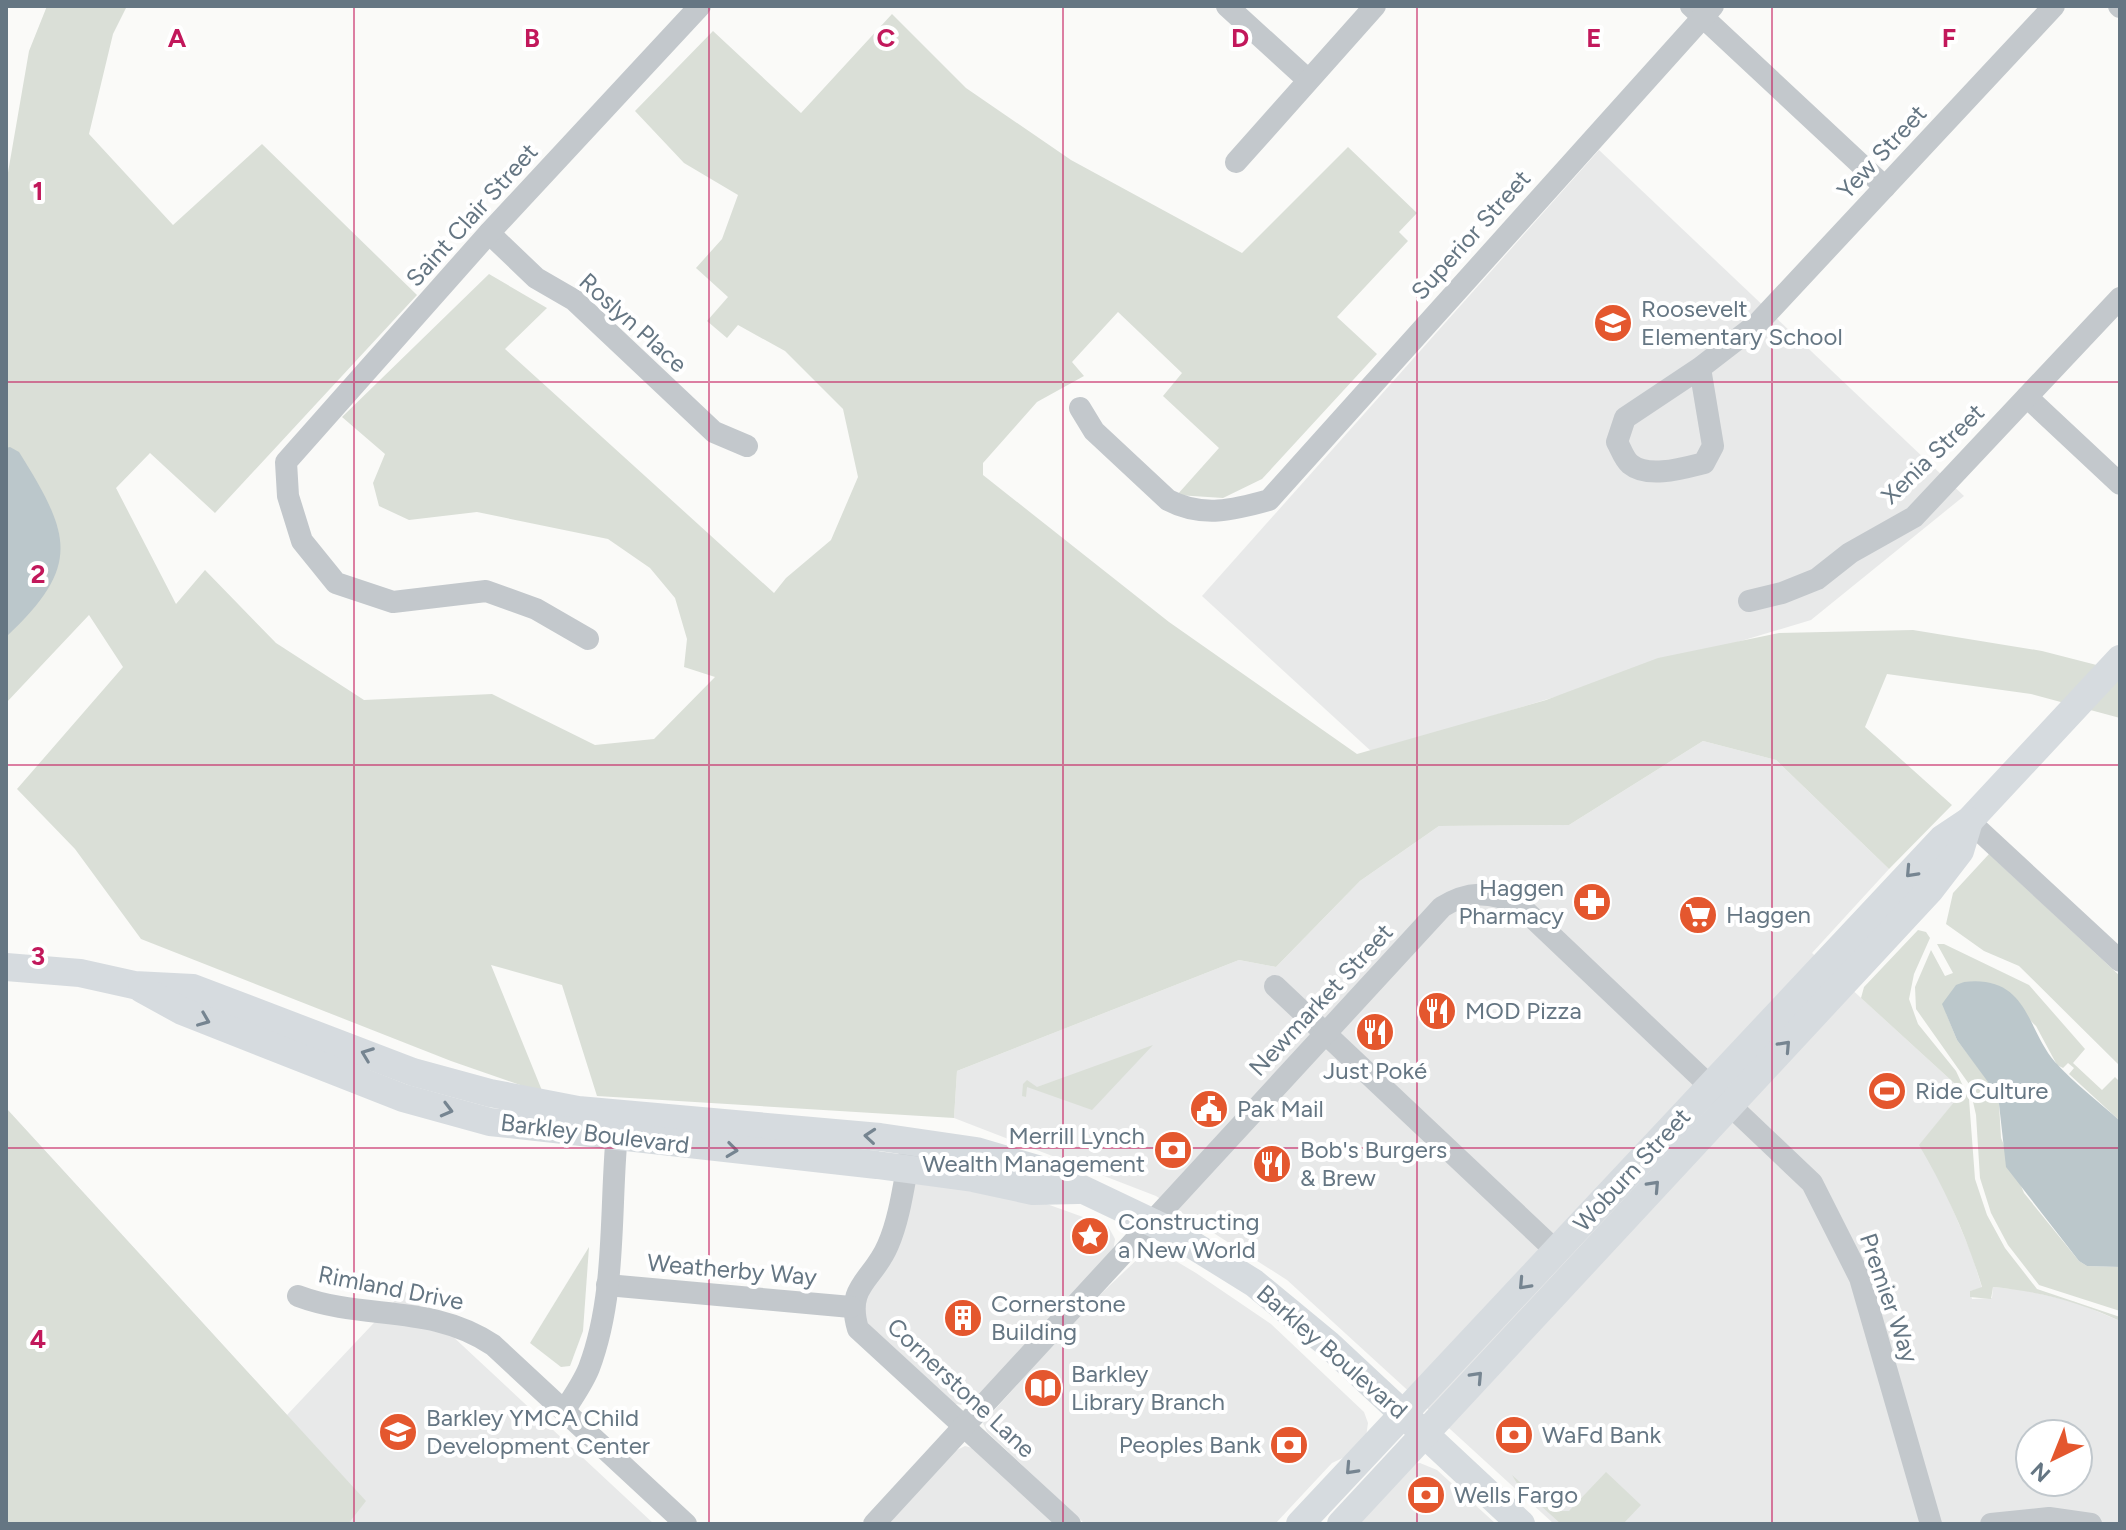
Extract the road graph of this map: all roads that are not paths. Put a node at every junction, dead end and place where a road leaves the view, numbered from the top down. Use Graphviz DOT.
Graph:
graph roads {
  1 [pos="700,6"];
  2 [pos="1227,6"];
  3 [pos="1375,6"];
  4 [pos="2054,6"];
  5 [pos="1703,10"];
  6 [pos="1307,79"];
  7 [pos="1236,162"];
  8 [pos="1885,187"];
  9 [pos="489,233"];
  10 [pos="2120,298"];
  11 [pos="1700,368"];
  12 [pos="2027,397"];
  13 [pos="1080,408"];
  14 [pos="747,446"];
  15 [pos="2120,484"];
  16 [pos="1749,601"];
  17 [pos="588,639"];
  18 [pos="2120,659"];
  19 [pos="1969,821"];
  20 [pos="2120,961"];
  21 [pos="6,967"];
  22 [pos="1275,986"];
  23 [pos="1325,1034"];
  24 [pos="1722,1094"];
  25 [pos="618,1125"];
  26 [pos="909,1155"];
  27 [pos="1152,1222"];
  28 [pos="1556,1251"];
  29 [pos="607,1285"];
  30 [pos="298,1296"];
  31 [pos="851,1307"];
  32 [pos="564,1411"];
  33 [pos="1403,1414"];
  34 [pos="964,1426"];
  35 [pos="1424,1434"];
  36 [pos="686,1524"];
  37 [pos="874,1524"];
  38 [pos="1070,1524"];
  39 [pos="1300,1524"];
  40 [pos="1341,1524"];
  41 [pos="1521,1524"];
  42 [pos="1931,1524"];
  43 [pos="1991,1524"];
  44 [pos="2091,1524"];
  1 -- 9 [label="street, Saint Clair Street"];
  2 -- 6 [label="street"];
  3 -- 6 [label="street"];
  4 -- 8 [label="street, Yew Street"];
  5 -- 8 [label="street"];
  5 -- 13 [label="street, Superior Street"];
  6 -- 7 [label="street"];
  8 -- 11 [label="street, Yew Street"];
  9 -- 14 [label="street, Roslyn Place"];
  9 -- 17 [label="street, Saint Clair Street"];
  10 -- 12 [label="street, Xenia Street"];
  11 -- 11 [label="street"];
  12 -- 15 [label="street"];
  12 -- 16 [label="street, Xenia Street"];
  18 -- 19 [label="main road, Woburn Street"];
  19 -- 20 [label="street"];
  19 -- 24 [label="main road, Woburn Street"];
  21 -- 25 [label="main road, Barkley Boulevard"];
  22 -- 23 [label="street"];
  23 -- 24 [label="street, Newmarket Street"];
  23 -- 27 [label="street, Newmarket Street"];
  23 -- 28 [label="street"];
  24 -- 28 [label="main road, Woburn Street"];
  35 -- 24 [label="main road, Woburn Street, one-way"];
  24 -- 42 [label="street, Premier Way"];
  25 -- 26 [label="main road, Barkley Boulevard"];
  25 -- 29 [label="street"];
  26 -- 27 [label="main road, Barkley Boulevard"];
  26 -- 31 [label="street"];
  27 -- 33 [label="main road, Barkley Boulevard"];
  27 -- 34 [label="street, Newmarket Street"];
  28 -- 33 [label="main road, Woburn Street, one-way"];
  29 -- 31 [label="street, Weatherby Way"];
  29 -- 32 [label="street"];
  30 -- 32 [label="street, Rimland Drive"];
  31 -- 34 [label="street, Cornerstone Lane"];
  32 -- 36 [label="street, Rimland Drive"];
  33 -- 35 [label="main road, Barkley Boulevard"];
  33 -- 39 [label="main road, Woburn Street, one-way"];
  34 -- 37 [label="street, Newmarket Street"];
  34 -- 38 [label="street, Cornerstone Lane"];
  35 -- 40 [label="main road, Woburn Street"];
  35 -- 41 [label="main road, Barkley Boulevard"];
  43 -- 44 [label="street"];
}
